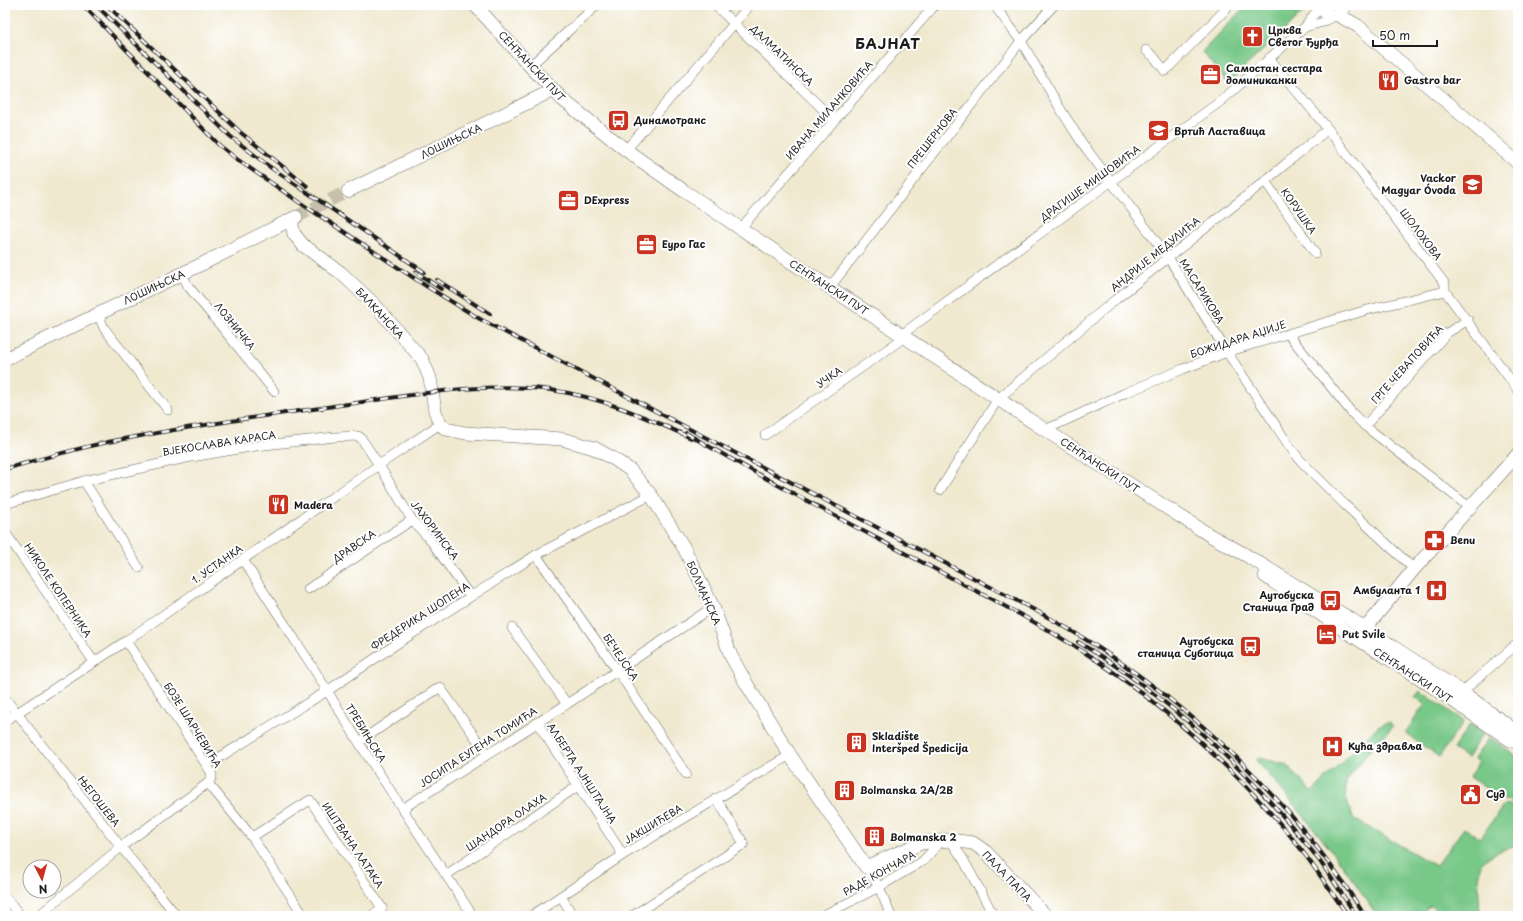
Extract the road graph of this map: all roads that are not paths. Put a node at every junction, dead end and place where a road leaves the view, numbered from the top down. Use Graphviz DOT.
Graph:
graph roads {
  1 [pos="475,5"];
  2 [pos="598,5"];
  3 [pos="715,5"];
  4 [pos="750,5"];
  5 [pos="935,5"];
  6 [pos="994,5"];
  7 [pos="1054,5"];
  8 [pos="1230,5"];
  9 [pos="1321,5"];
  10 [pos="1341,11"];
  11 [pos="734,23"];
  12 [pos="1305,27"];
  13 [pos="1021,41"];
  14 [pos="1146,50"];
  15 [pos="1269,58"];
  16 [pos="530,66"];
  17 [pos="553,90"];
  18 [pos="834,120"];
  19 [pos="1328,129"];
  20 [pos="626,150"];
  21 [pos="1518,163"];
  22 [pos="1111,181"];
  23 [pos="1265,181"];
  24 [pos="348,191"];
  25 [pos="294,218"];
  26 [pos="740,229"];
  27 [pos="1315,253"];
  28 [pos="1168,257"];
  29 [pos="182,274"];
  30 [pos="830,287"];
  31 [pos="1445,291"];
  32 [pos="98,314"];
  33 [pos="1468,320"];
  34 [pos="1289,335"];
  35 [pos="903,336"];
  36 [pos="1227,352"];
  37 [pos="5,359"];
  38 [pos="1518,390"];
  39 [pos="274,391"];
  40 [pos="998,399"];
  41 [pos="168,410"];
  42 [pos="440,424"];
  43 [pos="1365,426"];
  44 [pos="1046,430"];
  45 [pos="765,435"];
  46 [pos="358,436"];
  47 [pos="1518,454"];
  48 [pos="379,465"];
  49 [pos="84,481"];
  50 [pos="940,490"];
  51 [pos="651,495"];
  52 [pos="5,504"];
  53 [pos="1469,507"];
  54 [pos="412,520"];
  55 [pos="5,532"];
  56 [pos="536,555"];
  57 [pos="243,560"];
  58 [pos="139,568"];
  59 [pos="1414,569"];
  60 [pos="308,589"];
  61 [pos="470,596"];
  62 [pos="713,607"];
  63 [pos="512,628"];
  64 [pos="1361,634"];
  65 [pos="126,641"];
  66 [pos="1518,643"];
  67 [pos="94,662"];
  68 [pos="617,670"];
  69 [pos="327,691"];
  70 [pos="1462,692"];
  71 [pos="5,698"];
  72 [pos="567,704"];
  73 [pos="17,714"];
  74 [pos="5,720"];
  75 [pos="537,722"];
  76 [pos="1518,733"];
  77 [pos="358,742"];
  78 [pos="1518,743"];
  79 [pos="487,754"];
  80 [pos="790,755"];
  81 [pos="207,765"];
  82 [pos="686,774"];
  83 [pos="208,783"];
  84 [pos="578,786"];
  85 [pos="716,798"];
  86 [pos="402,809"];
  87 [pos="252,837"];
  88 [pos="945,840"];
  89 [pos="121,847"];
  90 [pos="623,855"];
  91 [pos="866,867"];
  92 [pos="446,875"];
  93 [pos="879,887"];
  94 [pos="561,896"];
  95 [pos="5,897"];
  96 [pos="21,916"];
  97 [pos="38,916"];
  98 [pos="178,916"];
  99 [pos="304,916"];
  100 [pos="371,916"];
  101 [pos="473,916"];
  102 [pos="530,916"];
  103 [pos="573,916"];
  104 [pos="632,916"];
  105 [pos="822,916"];
  106 [pos="891,916"];
  107 [pos="994,916"];
  108 [pos="1046,916"];
  1 -- 16 [label="street, СЕНЋАНСКИ ПУТ"];
  2 -- 16 [label="street"];
  3 -- 11 [label="street, ДАЛМАТИНСКА"];
  4 -- 11 [label="street"];
  5 -- 18 [label="street, ИВАНА МИЛАНКОВИЋА"];
  6 -- 13 [label="street, МАСАРИКОВА"];
  7 -- 13 [label="street, ПРЕШЕРНОВА"];
  8 -- 14 [label="street"];
  9 -- 10 [label="street"];
  9 -- 12 [label="street, ДРАГИШЕ МИШОВИЋА"];
  10 -- 12 [label="street, ДРАГИШЕ МИШОВИЋА"];
  10 -- 21 [label="street"];
  11 -- 18 [label="street, ДАЛМАТИНСКА"];
  11 -- 20 [label="street"];
  12 -- 15 [label="street, ДРАГИШЕ МИШОВИЋА"];
  13 -- 22 [label="street, МАСАРИКОВА"];
  13 -- 30 [label="street, ПРЕШЕРНОВА"];
  15 -- 19 [label="street, ШОЛОХОВА"];
  15 -- 22 [label="street, ДРАГИШЕ МИШОВИЋА"];
  16 -- 17 [label="street, СЕНЋАНСКИ ПУТ"];
  17 -- 20 [label="street, СЕНЋАНСКИ ПУТ"];
  17 -- 24 [label="street, ЛОШИЊСКА"];
  18 -- 26 [label="street, ИВАНА МИЛАНКОВИЋА"];
  19 -- 23 [label="street, АНДРИЈЕ МЕДУЛИЋА"];
  19 -- 31 [label="street, ШОЛОХОВА"];
  20 -- 26 [label="street, СЕНЋАНСКИ ПУТ"];
  22 -- 28 [label="street, МАСАРИКОВА"];
  22 -- 35 [label="street, ДРАГИШЕ МИШОВИЋА"];
  23 -- 27 [label="street, КОРУШКА"];
  23 -- 28 [label="street, АНДРИЈЕ МЕДУЛИЋА"];
  25 -- 29 [label="street, ЛОШИЊСКА"];
  25 -- 42 [label="street, БАЛКАНСКА"];
  26 -- 30 [label="street, СЕНЋАНСКИ ПУТ"];
  28 -- 36 [label="street, МАСАРИКОВА"];
  28 -- 40 [label="street, АНДРИЈЕ МЕДУЛИЋА"];
  29 -- 32 [label="street, ЛОШИЊСКА"];
  29 -- 39 [label="street, ЛОЗНИЧКА"];
  30 -- 35 [label="street, СЕНЋАНСКИ ПУТ"];
  31 -- 33 [label="street, ШОЛОХОВА"];
  31 -- 34 [label="street, БОЖИДАРА АЏИЈЕ"];
  32 -- 37 [label="street, ЛОШИЊСКА"];
  32 -- 41 [label="street"];
  33 -- 38 [label="street, ШОЛОХОВА"];
  33 -- 43 [label="street, ГРГЕ ЧЕВАПОВИЋА"];
  34 -- 36 [label="street, БОЖИДАРА АЏИЈЕ"];
  34 -- 43 [label="street"];
  35 -- 40 [label="street, СЕНЋАНСКИ ПУТ"];
  35 -- 45 [label="street, УЧКА"];
  36 -- 44 [label="street, БОЖИДАРА АЏИЈЕ"];
  36 -- 59 [label="street, МАСАРИКОВА"];
  40 -- 44 [label="street, СЕНЋАНСКИ ПУТ"];
  40 -- 50 [label="street, АНДРИЈЕ МЕДУЛИЋА"];
  42 -- 48 [label="street, 1. УСТАНКА"];
  42 -- 51 [label="street, БОЛМАНСКА"];
  43 -- 53 [label="street"];
  44 -- 64 [label="street, СЕНЋАНСКИ ПУТ"];
  46 -- 48 [label="street, ЈАХОРИНСКА"];
  46 -- 49 [label="street, ВЈЕКОСЛАВА КАРАСА"];
  47 -- 53 [label="street"];
  48 -- 54 [label="street, ЈАХОРИНСКА"];
  48 -- 57 [label="street, 1. УСТАНКА"];
  49 -- 52 [label="street, ВЈЕКОСЛАВА КАРАСА"];
  49 -- 58 [label="street"];
  51 -- 56 [label="street, ФРЕДЕРИКА ШОПЕНА"];
  51 -- 62 [label="street, БОЛМАНСКА"];
  53 -- 59 [label="street"];
  54 -- 60 [label="street, ДРАВСКА"];
  54 -- 61 [label="street, ЈАХОРИНСКА"];
  55 -- 67 [label="street, НИКОЛЕ КОПЕРНИКА"];
  56 -- 61 [label="street, ФРЕДЕРИКА ШОПЕНА"];
  56 -- 68 [label="street, БЕЧЕЈСКА"];
  57 -- 65 [label="street, 1. УСТАНКА"];
  57 -- 69 [label="street, ТРЕБИЊСКА"];
  59 -- 64 [label="street"];
  61 -- 69 [label="street, ФРЕДЕРИКА ШОПЕНА"];
  62 -- 68 [label="street, ЈОСИПА ЕУГЕНА ТОМИЋА"];
  62 -- 80 [label="street, БОЛМАНСКА"];
  63 -- 72 [label="street"];
  64 -- 70 [label="street, СЕНЋАНСКИ ПУТ"];
  64 -- 78 [label="street, СЕНЋАНСКИ ПУТ"];
  65 -- 67 [label="street, 1. УСТАНКА"];
  65 -- 81 [label="street, БОЗЕ ШАРЧЕВИЋА"];
  66 -- 70 [label="street"];
  67 -- 73 [label="street, 1. УСТАНКА"];
  68 -- 72 [label="street, ЈОСИПА ЕУГЕНА ТОМИЋА"];
  68 -- 82 [label="street, БЕЧЕЈСКА"];
  69 -- 77 [label="street, ТРЕБИЊСКА"];
  69 -- 81 [label="street, ФРЕДЕРИКА ШОПЕНА"];
  70 -- 76 [label="street, СЕНЋАНСКИ ПУТ"];
  71 -- 73 [label="street, ЊЕГОШЕВА"];
  72 -- 75 [label="street, ЈОСИПА ЕУГЕНА ТОМИЋА"];
  73 -- 74 [label="street, 1. УСТАНКА"];
  73 -- 89 [label="street, ЊЕГОШЕВА"];
  75 -- 79 [label="street, ЈОСИПА ЕУГЕНА ТОМИЋА"];
  75 -- 84 [label="street, АЛБЕРТА АЈНШТАЈНА"];
  77 -- 79 [label="street"];
  77 -- 86 [label="street, ТРЕБИЊСКА"];
  79 -- 86 [label="street, ЈОСИПА ЕУГЕНА ТОМИЋА"];
  80 -- 85 [label="street, ЈАКШИЋЕВА"];
  80 -- 91 [label="street, БОЛМАНСКА"];
  81 -- 83 [label="street, БОЗЕ ШАРЧЕВИЋА"];
  83 -- 87 [label="street, БОЗЕ ШАРЧЕВИЋА"];
  83 -- 89 [label="street"];
  84 -- 90 [label="street, АЛБЕРТА АЈНШТАЈНА"];
  84 -- 92 [label="street, ШАНДОРА ОЛАХА"];
  85 -- 90 [label="street, ЈАКШИЋЕВА"];
  85 -- 104 [label="street"];
  86 -- 92 [label="street, ТРЕБИЊСКА"];
  87 -- 99 [label="street, БОЗЕ ШАРЧЕВИЋА"];
  87 -- 100 [label="street, ИШТВАНА ЛАТАКА"];
  88 -- 91 [label="street, ПАЛА ПАПА"];
  88 -- 93 [label="street, РАДЕ КОНЧАРА"];
  88 -- 107 [label="street"];
  88 -- 108 [label="street, ПАЛА ПАПА"];
  89 -- 97 [label="street"];
  89 -- 98 [label="street, ЊЕГОШЕВА"];
  90 -- 94 [label="street, ЈАКШИЋЕВА"];
  91 -- 93 [label="street, БОЛМАНСКА"];
  92 -- 101 [label="street, ТРЕБИЊСКА"];
  93 -- 105 [label="street, РАДЕ КОНЧАРА"];
  93 -- 106 [label="street, БОЛМАНСКА"];
  94 -- 102 [label="street, ЈАКШИЋЕВА"];
  94 -- 103 [label="street"];
  95 -- 96 [label="street"];
}
